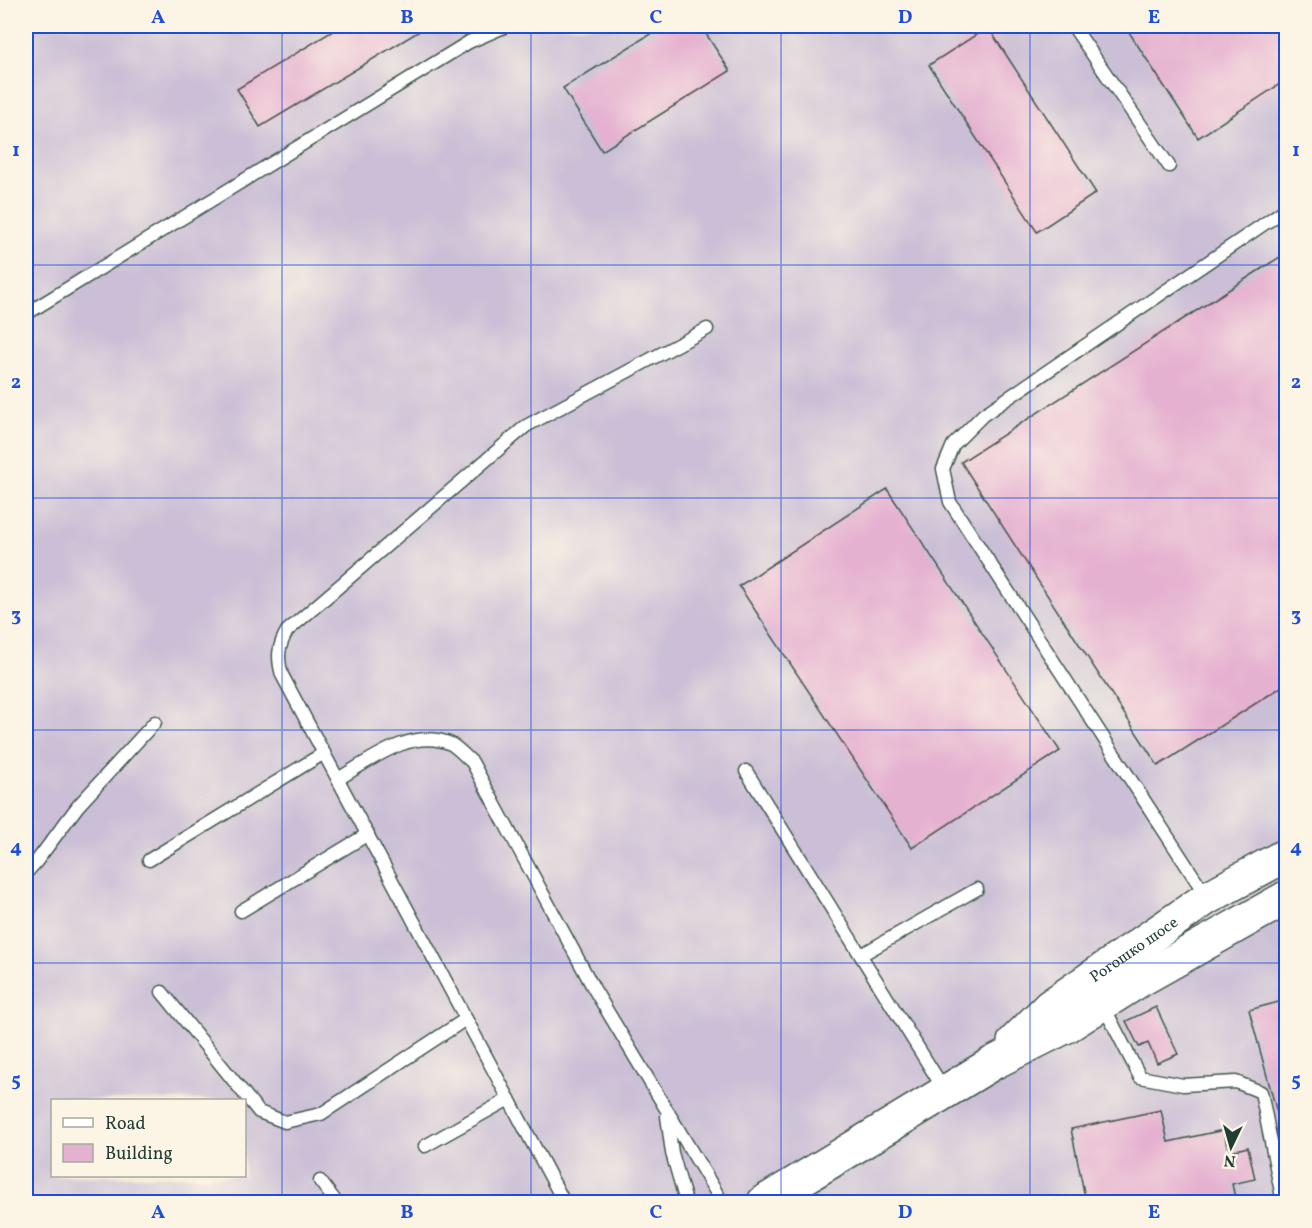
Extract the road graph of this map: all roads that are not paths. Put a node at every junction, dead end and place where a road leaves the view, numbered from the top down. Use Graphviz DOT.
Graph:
graph roads {
  1 [pos="506,26"];
  2 [pos="1073,26"];
  3 [pos="1169,166"];
  4 [pos="1287,209"];
  5 [pos="26,314"];
  6 [pos="707,329"];
  7 [pos="155,722"];
  8 [pos="324,753"];
  9 [pos="746,771"];
  10 [pos="338,779"];
  11 [pos="368,834"];
  12 [pos="1287,855"];
  13 [pos="149,860"];
  14 [pos="26,873"];
  15 [pos="977,889"];
  16 [pos="1207,898"];
  17 [pos="1286,899"];
  18 [pos="241,911"];
  19 [pos="861,955"];
  20 [pos="162,992"];
  21 [pos="1102,1004"];
  22 [pos="466,1019"];
  23 [pos="993,1063"];
  24 [pos="946,1092"];
  25 [pos="509,1099"];
  26 [pos="667,1110"];
  27 [pos="425,1146"];
  28 [pos="320,1181"];
  29 [pos="336,1203"];
  30 [pos="564,1203"];
  31 [pos="686,1203"];
  32 [pos="722,1203"];
  33 [pos="764,1203"];
  34 [pos="1282,1203"];
  1 -- 5 [label="lane"];
  2 -- 3 [label="lane"];
  4 -- 16 [label="lane"];
  6 -- 8 [label="lane"];
  7 -- 14 [label="lane"];
  8 -- 10 [label="lane"];
  8 -- 13 [label="lane"];
  9 -- 19 [label="lane"];
  10 -- 11 [label="lane"];
  10 -- 26 [label="lane"];
  11 -- 18 [label="lane"];
  11 -- 22 [label="lane"];
  12 -- 16 [label="main road, Рогошко шосе"];
  15 -- 19 [label="lane"];
  16 -- 23 [label="main road, Рогошко шосе"];
  17 -- 21 [label="main road, Рогошко шосе"];
  19 -- 24 [label="lane"];
  20 -- 22 [label="lane"];
  21 -- 23 [label="main road, Рогошко шосе"];
  21 -- 34 [label="lane"];
  22 -- 25 [label="lane"];
  23 -- 24 [label="main road, Рогошко шосе"];
  24 -- 33 [label="main road, Рогошко шосе"];
  25 -- 27 [label="lane"];
  25 -- 30 [label="lane"];
  26 -- 31 [label="lane"];
  26 -- 32 [label="lane"];
  28 -- 29 [label="lane"];
}
